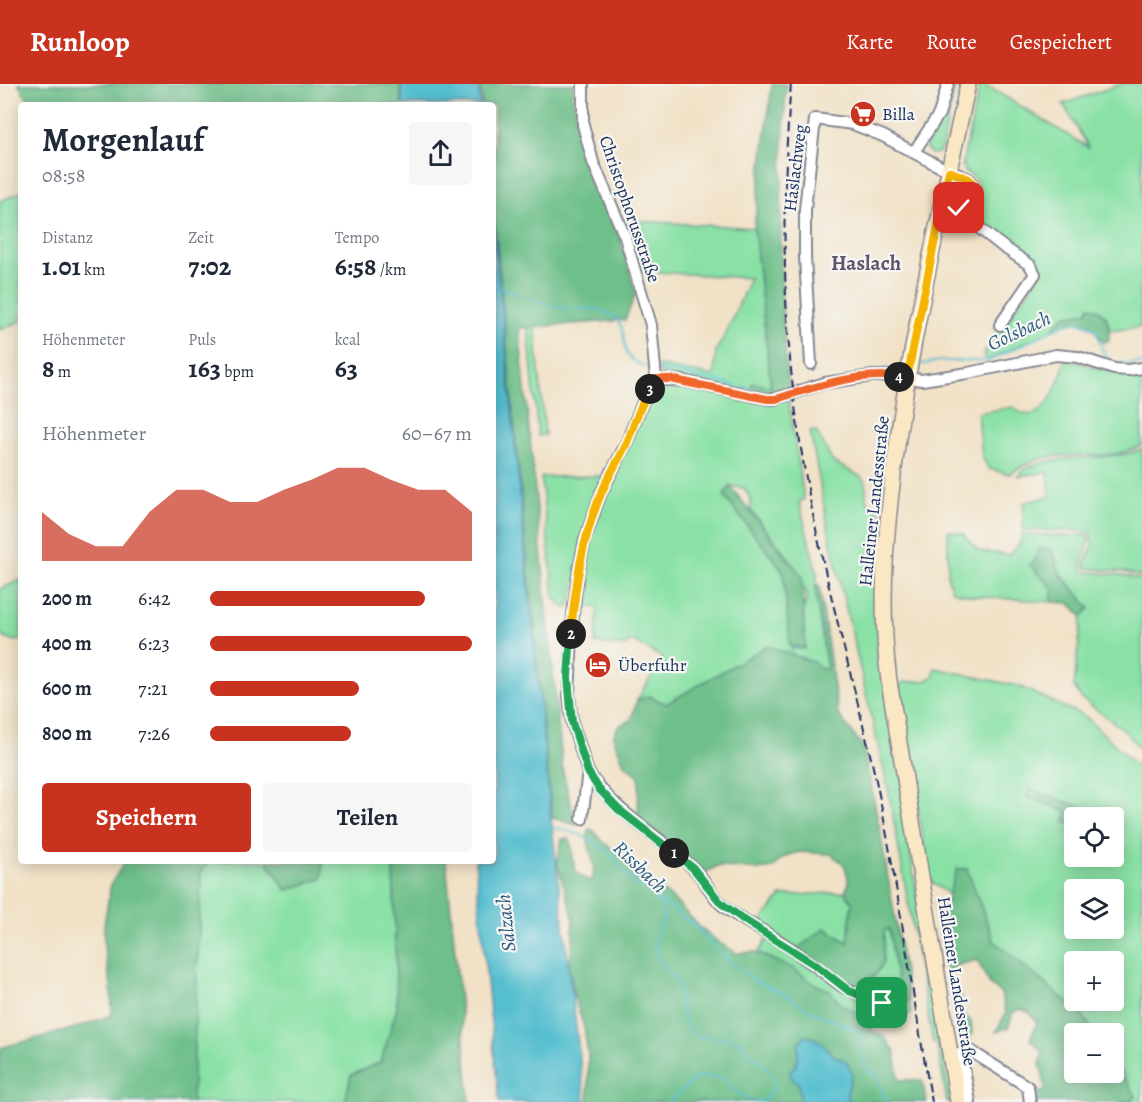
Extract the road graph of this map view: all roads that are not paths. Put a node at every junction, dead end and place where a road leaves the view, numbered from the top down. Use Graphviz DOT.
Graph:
graph roads {
  1 [pos="583,84"];
  2 [pos="948,84"];
  3 [pos="968,84"];
  4 [pos="914,152"];
  5 [pos="949,171"];
  6 [pos="999,325"];
  7 [pos="811,364"];
  8 [pos="1142,368"];
  9 [pos="908,370"];
  10 [pos="656,379"];
  11 [pos="588,772"];
  12 [pos="582,819"];
  13 [pos="899,1015"];
  14 [pos="958,1102"];
  15 [pos="970,1102"];
  16 [pos="1030,1102"];
  1 -- 10 [label="street, Christophorusstraße"];
  2 -- 4 [label="street"];
  3 -- 5 [label="main road, Halleiner Landesstraße"];
  4 -- 5 [label="street, Haslachweg"];
  4 -- 7 [label="street, Haslachweg"];
  5 -- 6 [label="street, Haslachweg"];
  5 -- 9 [label="main road, Halleiner Landesstraße"];
  8 -- 9 [label="street"];
  9 -- 10 [label="street"];
  9 -- 14 [label="main road, Halleiner Landesstraße"];
  10 -- 11 [label="street"];
  11 -- 12 [label="street"];
  11 -- 13 [label="street"];
  15 -- 16 [label="street"];
}
